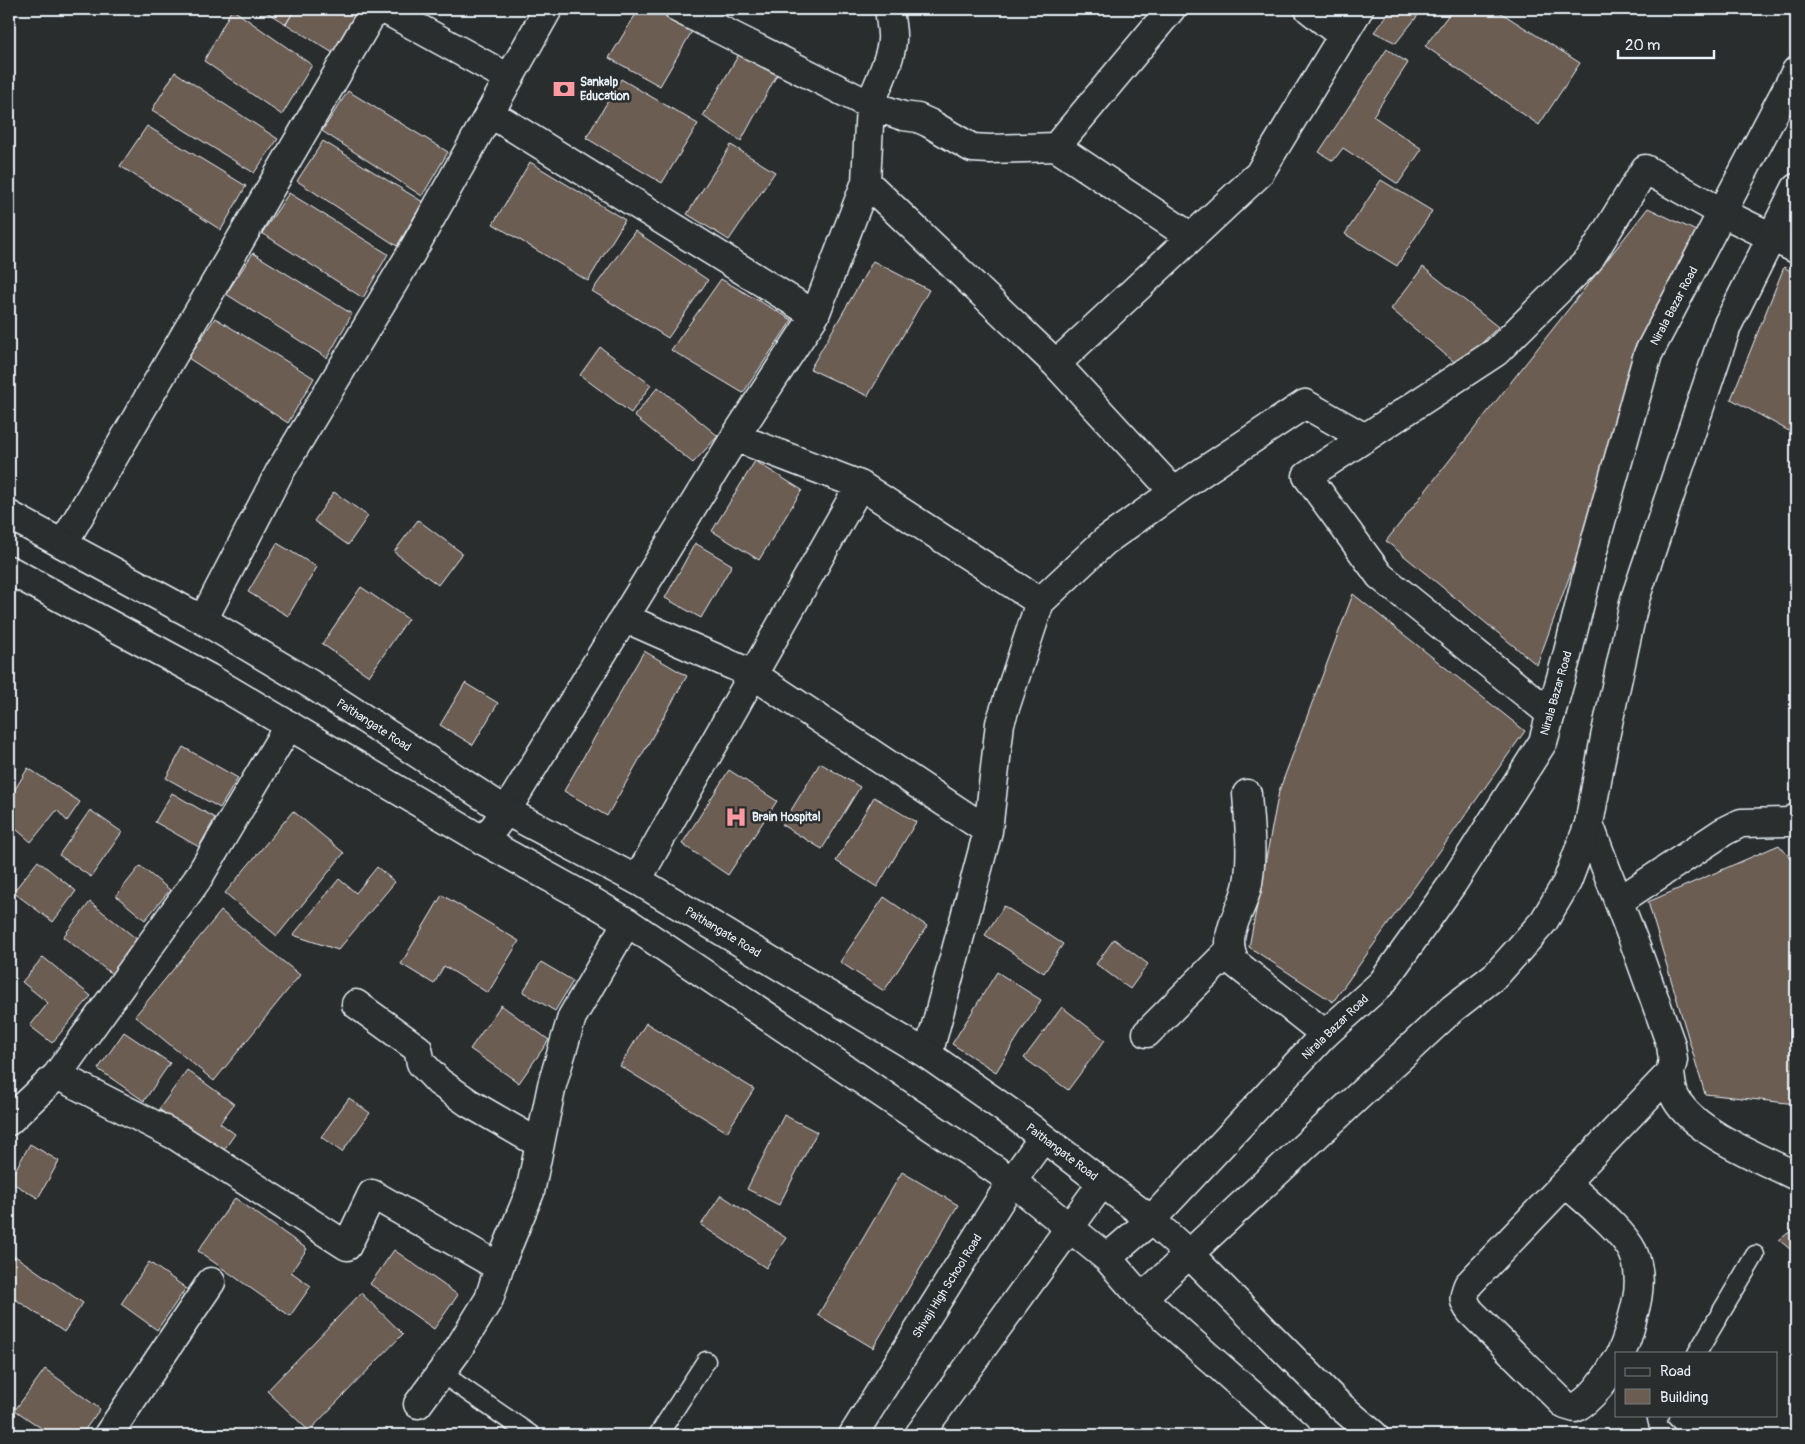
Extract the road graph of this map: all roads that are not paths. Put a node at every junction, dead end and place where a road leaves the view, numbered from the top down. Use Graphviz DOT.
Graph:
graph roads {
  1 [pos="375,9"];
  2 [pos="384,9"];
  3 [pos="548,9"];
  4 [pos="679,9"];
  5 [pos="890,9"];
  6 [pos="1171,9"];
  7 [pos="1309,9"];
  8 [pos="1359,9"];
  9 [pos="1343,36"];
  10 [pos="1796,71"];
  11 [pos="509,78"];
  12 [pos="870,105"];
  13 [pos="490,113"];
  14 [pos="1056,148"];
  15 [pos="866,182"];
  16 [pos="1796,188"];
  17 [pos="1722,213"];
  18 [pos="1191,237"];
  19 [pos="1772,237"];
  20 [pos="1796,249"];
  21 [pos="815,315"];
  22 [pos="1056,364"];
  23 [pos="735,437"];
  24 [pos="1365,438"];
  25 [pos="860,485"];
  26 [pos="1174,492"];
  27 [pos="9,515"];
  28 [pos="63,544"];
  29 [pos="9,570"];
  30 [pos="1040,602"];
  31 [pos="625,618"];
  32 [pos="203,620"];
  33 [pos="752,674"];
  34 [pos="1551,714"];
  35 [pos="289,725"];
  36 [pos="1247,794"];
  37 [pos="506,811"];
  38 [pos="1796,818"];
  39 [pos="1589,824"];
  40 [pos="988,831"];
  41 [pos="484,841"];
  42 [pos="637,880"];
  43 [pos="1618,901"];
  44 [pos="627,922"];
  45 [pos="1229,951"];
  46 [pos="356,1004"];
  47 [pos="1147,1034"];
  48 [pos="1325,1034"];
  49 [pos="928,1055"];
  50 [pos="1670,1073"];
  51 [pos="57,1075"];
  52 [pos="9,1122"];
  53 [pos="1044,1138"];
  54 [pos="540,1144"];
  55 [pos="1796,1176"];
  56 [pos="1012,1181"];
  57 [pos="1102,1183"];
  58 [pos="1566,1183"];
  59 [pos="1151,1220"];
  60 [pos="1069,1228"];
  61 [pos="1189,1254"];
  62 [pos="1754,1255"];
  63 [pos="1107,1258"];
  64 [pos="498,1267"];
  65 [pos="211,1282"];
  66 [pos="1142,1298"];
  67 [pos="1622,1352"];
  68 [pos="1698,1352"];
  69 [pos="706,1361"];
  70 [pos="1615,1363"];
  71 [pos="441,1373"];
  72 [pos="418,1404"];
  73 [pos="1660,1416"];
  74 [pos="108,1435"];
  75 [pos="531,1435"];
  76 [pos="658,1435"];
  77 [pos="853,1435"];
  78 [pos="919,1435"];
  79 [pos="1297,1435"];
  80 [pos="1374,1435"];
  81 [pos="1667,1435"];
  1 -- 28 [label="street"];
  2 -- 11 [label="street"];
  3 -- 11 [label="street"];
  4 -- 12 [label="street"];
  5 -- 12 [label="street"];
  6 -- 14 [label="street"];
  7 -- 9 [label="street"];
  8 -- 9 [label="street"];
  9 -- 18 [label="street"];
  10 -- 17 [label="street, Nirala Bazar Road"];
  11 -- 13 [label="street"];
  12 -- 14 [label="street"];
  12 -- 15 [label="street"];
  13 -- 21 [label="street"];
  13 -- 32 [label="street"];
  14 -- 18 [label="street"];
  15 -- 21 [label="street"];
  15 -- 22 [label="street"];
  16 -- 19 [label="street"];
  17 -- 19 [label="street"];
  17 -- 24 [label="street"];
  17 -- 34 [label="street, Nirala Bazar Road"];
  18 -- 22 [label="street"];
  19 -- 20 [label="street"];
  19 -- 39 [label="street"];
  21 -- 23 [label="street"];
  22 -- 26 [label="street"];
  23 -- 25 [label="street"];
  23 -- 31 [label="street"];
  24 -- 26 [label="street"];
  24 -- 34 [label="street"];
  25 -- 30 [label="street"];
  25 -- 33 [label="street"];
  26 -- 30 [label="street"];
  27 -- 28 [label="street, Paithangate Road"];
  28 -- 32 [label="street, Paithangate Road"];
  29 -- 35 [label="street"];
  30 -- 40 [label="street"];
  31 -- 33 [label="street"];
  31 -- 37 [label="street"];
  32 -- 37 [label="street, Paithangate Road"];
  33 -- 40 [label="street"];
  33 -- 42 [label="street"];
  34 -- 48 [label="street, Nirala Bazar Road"];
  35 -- 41 [label="street"];
  35 -- 51 [label="street"];
  36 -- 45 [label="street"];
  37 -- 41 [label="street"];
  37 -- 42 [label="street, Paithangate Road"];
  38 -- 43 [label="street"];
  39 -- 43 [label="street"];
  39 -- 61 [label="street"];
  40 -- 49 [label="street"];
  41 -- 44 [label="street"];
  42 -- 49 [label="street, Paithangate Road"];
  43 -- 50 [label="street"];
  44 -- 54 [label="street"];
  44 -- 56 [label="street"];
  45 -- 47 [label="street"];
  45 -- 48 [label="street"];
  46 -- 54 [label="street"];
  48 -- 59 [label="street, Nirala Bazar Road"];
  49 -- 53 [label="street, Paithangate Road"];
  50 -- 55 [label="street"];
  50 -- 58 [label="street"];
  51 -- 52 [label="street"];
  51 -- 64 [label="street"];
  53 -- 56 [label="street, Shivaji High School Road"];
  53 -- 57 [label="street, Paithangate Road"];
  54 -- 64 [label="street"];
  56 -- 60 [label="street"];
  56 -- 77 [label="street, Shivaji High School Road"];
  57 -- 59 [label="street, Paithangate Road"];
  57 -- 60 [label="street"];
  58 -- 67 [label="street"];
  58 -- 70 [label="street"];
  59 -- 61 [label="street, Paithangate Road"];
  59 -- 63 [label="street, Nirala Bazar Road"];
  60 -- 63 [label="street"];
  60 -- 78 [label="street"];
  61 -- 66 [label="street"];
  61 -- 80 [label="street, Paithangate Road"];
  62 -- 68 [label="lane"];
  63 -- 66 [label="street"];
  64 -- 71 [label="street"];
  65 -- 74 [label="street"];
  66 -- 79 [label="street"];
  69 -- 76 [label="lane"];
  71 -- 72 [label="street"];
  71 -- 75 [label="lane"];
  73 -- 81 [label="lane"];
}
